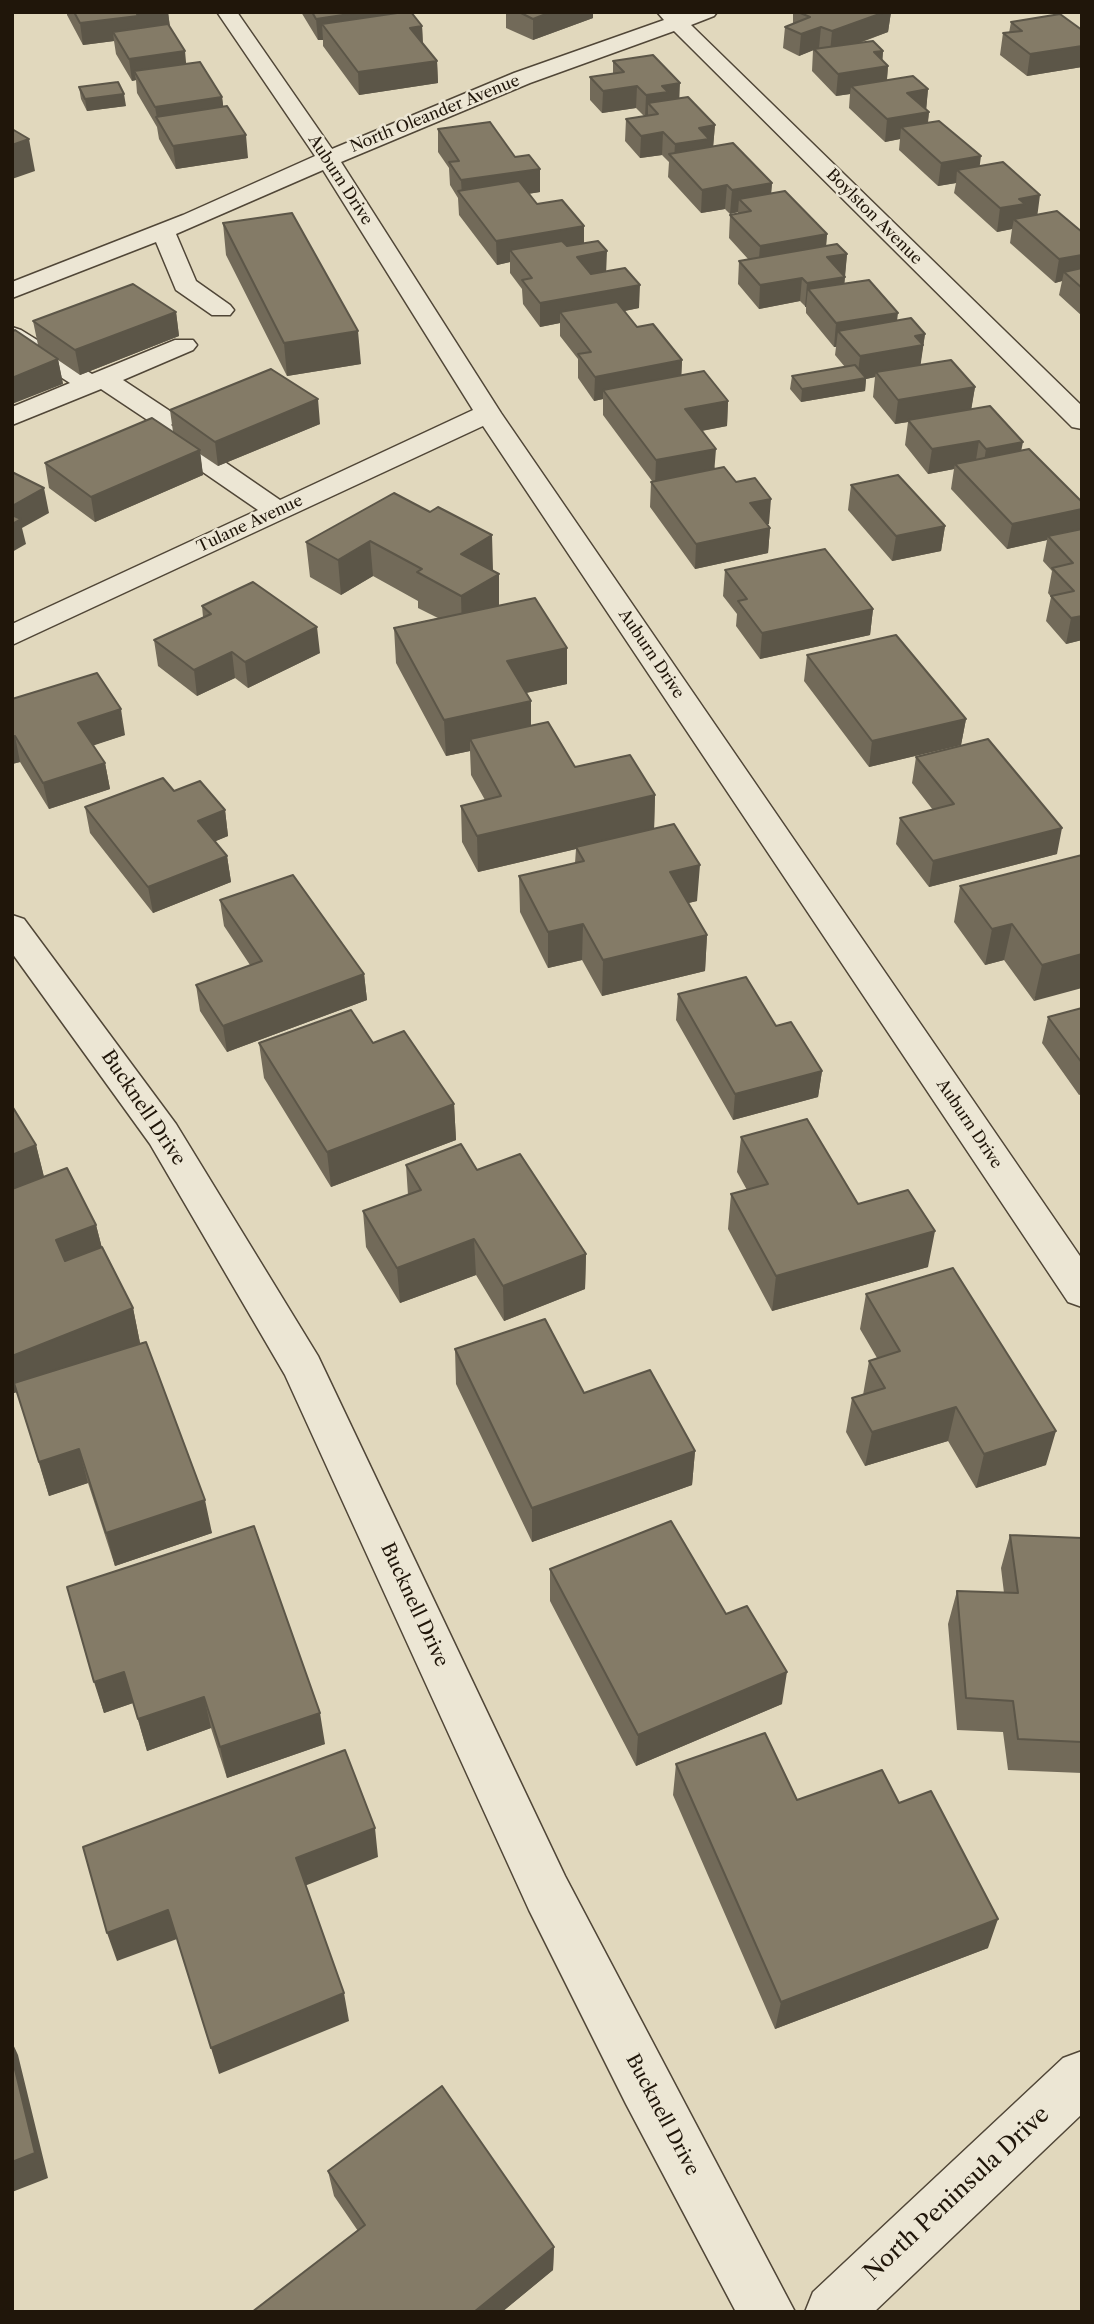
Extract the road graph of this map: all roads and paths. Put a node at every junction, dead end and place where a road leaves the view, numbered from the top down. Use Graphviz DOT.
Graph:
graph roads {
  1 [pos="227,12"];
  2 [pos="707,12"];
  3 [pos="672,18"];
  4 [pos="327,158"];
  5 [pos="163,231"];
  6 [pos="12,291"];
  7 [pos="221,310"];
  8 [pos="12,335"];
  9 [pos="184,345"];
  10 [pos="97,381"];
  11 [pos="488,413"];
  12 [pos="12,417"];
  13 [pos="1082,421"];
  14 [pos="278,511"];
  15 [pos="12,636"];
  16 [pos="12,927"];
  17 [pos="1082,1291"];
  18 [pos="1082,2077"];
  19 [pos="767,2312"];
  20 [pos="833,2312"];
  1 -- 4 [label="street, Auburn Drive"];
  2 -- 3 [label="street, North Oleander Avenue"];
  3 -- 4 [label="street, North Oleander Avenue"];
  3 -- 13 [label="street, Boylston Avenue"];
  4 -- 5 [label="street, North Oleander Avenue"];
  4 -- 11 [label="street, Auburn Drive"];
  5 -- 6 [label="street, North Oleander Avenue"];
  5 -- 7 [label="street"];
  8 -- 10 [label="street"];
  9 -- 10 [label="street"];
  10 -- 12 [label="street"];
  10 -- 14 [label="street"];
  11 -- 14 [label="street, Tulane Avenue"];
  11 -- 17 [label="street, Auburn Drive"];
  14 -- 15 [label="street, Tulane Avenue"];
  16 -- 19 [label="street, Bucknell Drive"];
  18 -- 20 [label="street, North Peninsula Drive"];
}
